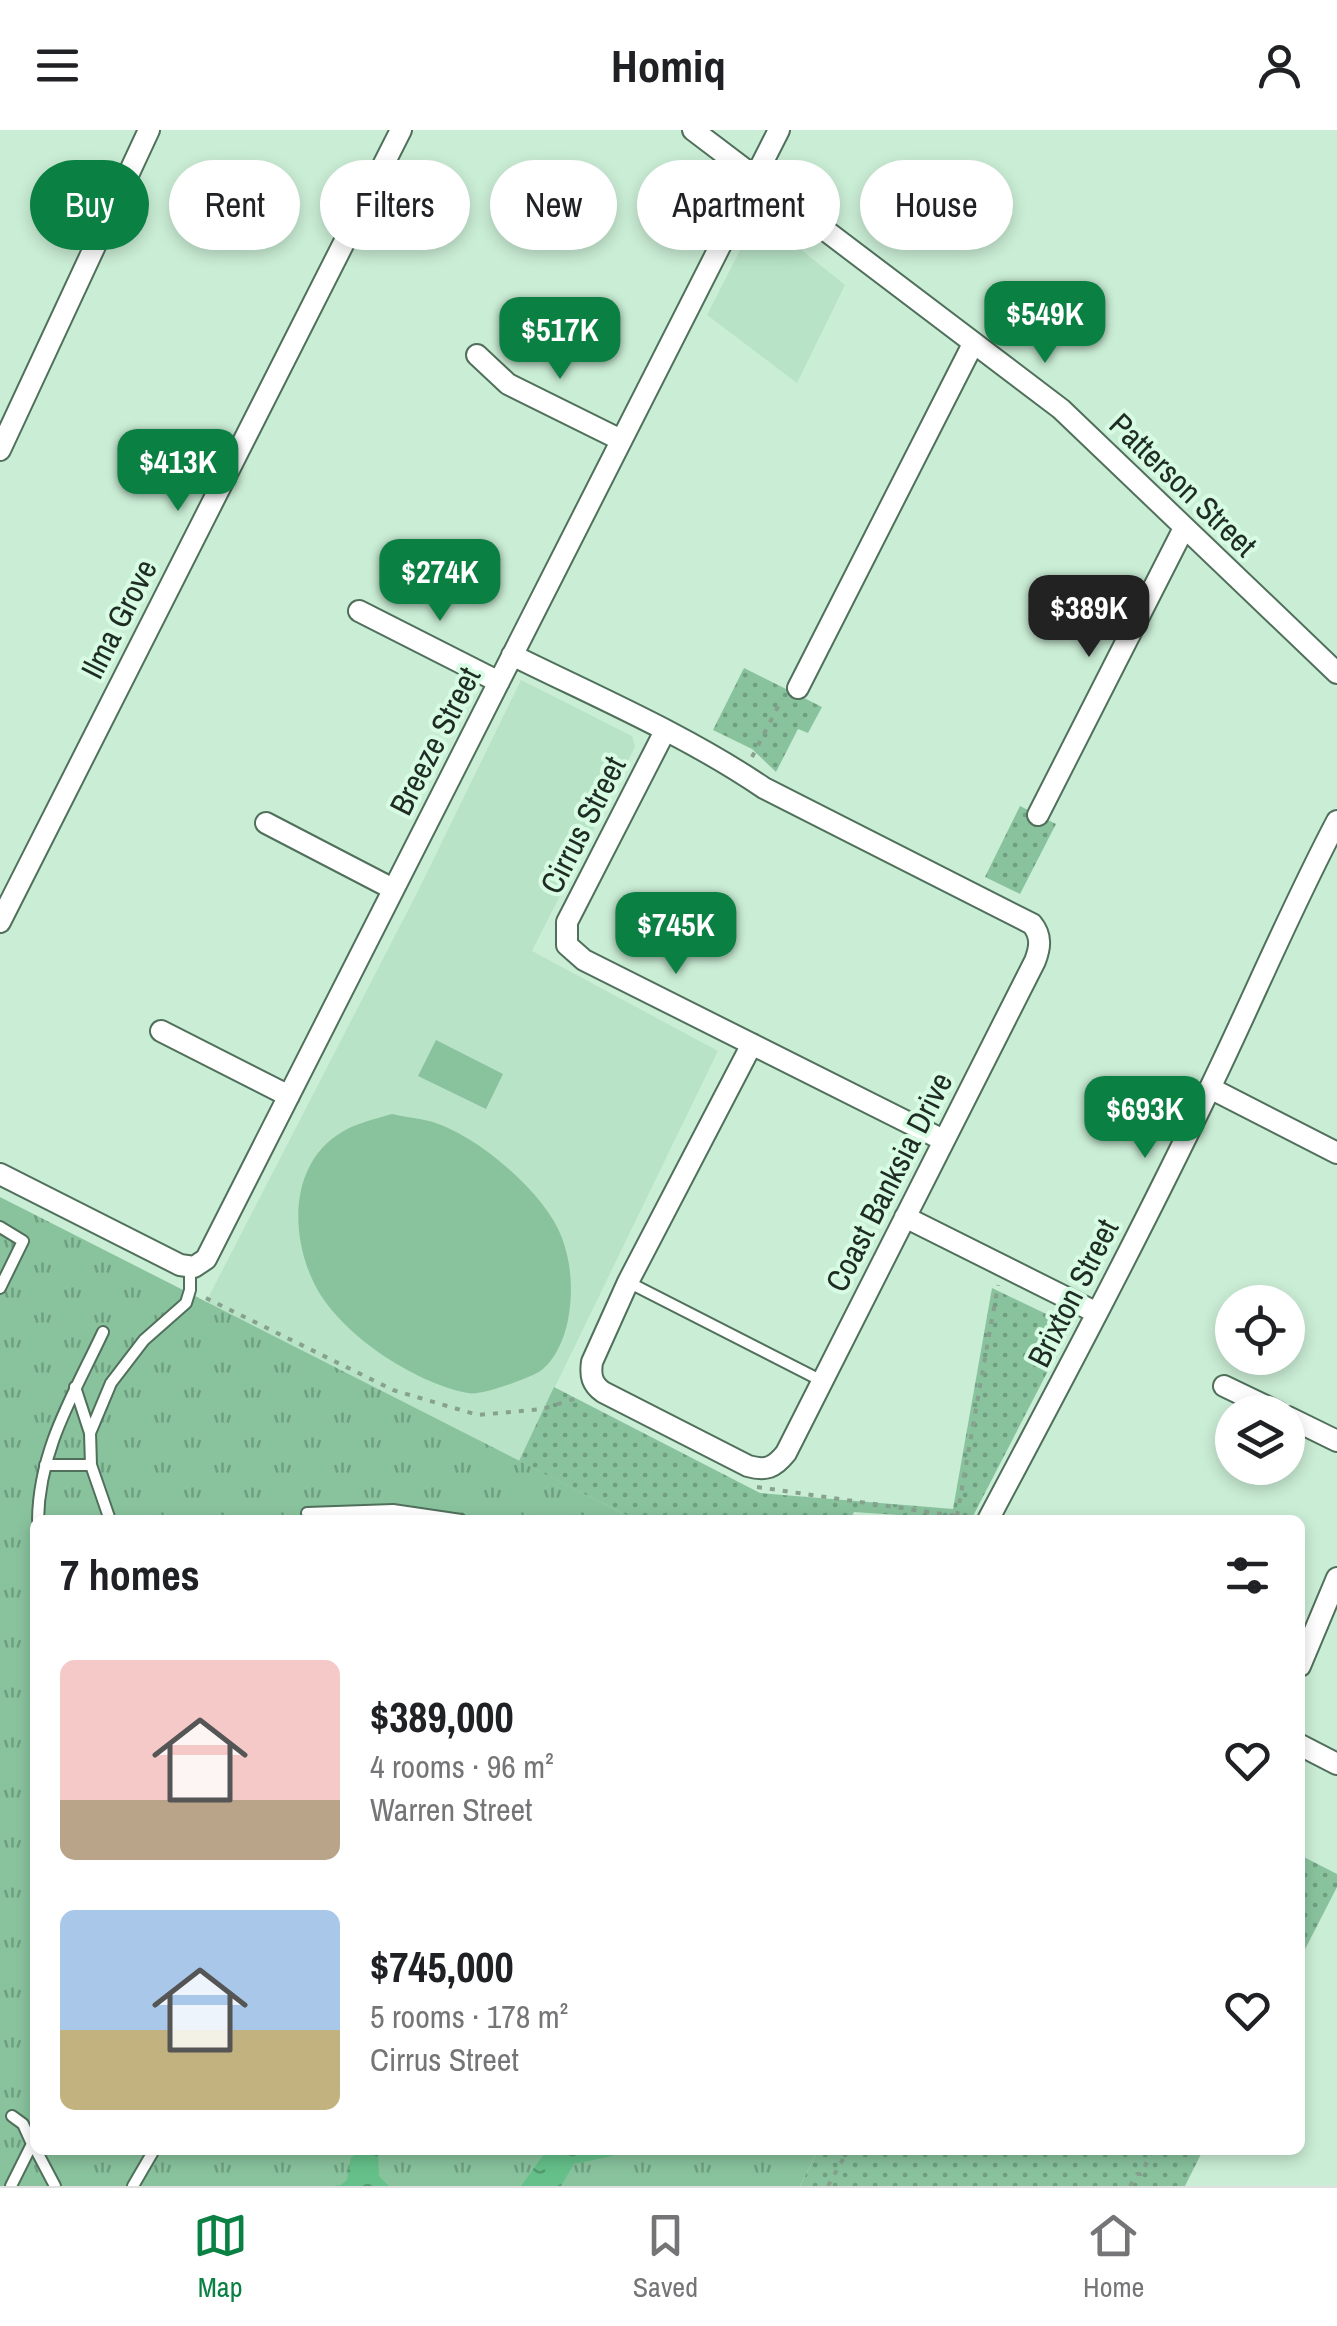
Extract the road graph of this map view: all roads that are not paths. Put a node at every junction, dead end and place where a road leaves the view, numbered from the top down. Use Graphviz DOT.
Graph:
graph roads {
  1 [pos="148,130"];
  2 [pos="402,130"];
  3 [pos="693,130"];
  4 [pos="779,130"];
  5 [pos="733,160"];
  6 [pos="764,160"];
  7 [pos="840,242"];
  8 [pos="718,250"];
  9 [pos="973,344"];
  10 [pos="477,355"];
  11 [pos="621,440"];
  12 [pos="0,450"];
  13 [pos="1184,528"];
  14 [pos="359,610"];
  15 [pos="512,655"];
  16 [pos="1337,674"];
  17 [pos="500,682"];
  18 [pos="798,688"];
  19 [pos="665,730"];
  20 [pos="1038,815"];
  21 [pos="1337,821"];
  22 [pos="266,823"];
  23 [pos="393,888"];
  24 [pos="0,922"];
  25 [pos="161,1030"];
  26 [pos="752,1044"];
  27 [pos="1210,1088"];
  28 [pos="289,1096"];
  29 [pos="943,1140"];
  30 [pos="1337,1153"];
  31 [pos="0,1174"];
  32 [pos="905,1216"];
  33 [pos="0,1227"];
  34 [pos="192,1267"];
  35 [pos="4,1271"];
  36 [pos="628,1282"];
  37 [pos="0,1288"];
  38 [pos="1098,1313"];
  39 [pos="103,1332"];
  40 [pos="822,1381"];
  41 [pos="75,1386"];
  42 [pos="1224,1386"];
  43 [pos="1243,1395"];
  44 [pos="1305,1426"];
  45 [pos="90,1433"];
  46 [pos="1337,1442"];
  47 [pos="45,1465"];
  48 [pos="92,1465"];
  49 [pos="307,1513"];
  50 [pos="39,1515"];
  51 [pos="108,1515"];
  52 [pos="427,1515"];
  53 [pos="991,1515"];
  54 [pos="1337,1578"];
  55 [pos="1305,1654"];
  56 [pos="1305,1748"];
  57 [pos="1337,1764"];
  58 [pos="12,2116"];
  59 [pos="30,2140"];
  60 [pos="30,2155"];
  61 [pos="37,2155"];
  62 [pos="151,2155"];
  63 [pos="51,2184"];
  64 [pos="11,2186"];
  65 [pos="133,2186"];
  1 -- 12 [label="street"];
  2 -- 24 [label="street, Ilma Grove"];
  3 -- 5 [label="street, Patterson Street"];
  4 -- 6 [label="street, Breeze Street"];
  7 -- 9 [label="street, Patterson Street"];
  8 -- 11 [label="street, Breeze Street"];
  9 -- 13 [label="street, Patterson Street"];
  9 -- 18 [label="street"];
  10 -- 11 [label="street"];
  11 -- 15 [label="street, Breeze Street"];
  13 -- 16 [label="street, Patterson Street"];
  13 -- 20 [label="street"];
  14 -- 17 [label="street"];
  15 -- 17 [label="street, Breeze Street"];
  15 -- 19 [label="street, Coast Banksia Drive"];
  17 -- 23 [label="street, Breeze Street"];
  19 -- 26 [label="street, Cirrus Street"];
  19 -- 29 [label="street, Coast Banksia Drive"];
  21 -- 27 [label="street, Brixton Street"];
  22 -- 23 [label="street"];
  23 -- 28 [label="street, Breeze Street"];
  25 -- 28 [label="street"];
  26 -- 29 [label="street, Cirrus Street"];
  26 -- 36 [label="street, Coast Banksia Drive"];
  27 -- 30 [label="street"];
  27 -- 38 [label="street, Brixton Street"];
  28 -- 34 [label="street, Breeze Street"];
  29 -- 32 [label="street, Coast Banksia Drive"];
  31 -- 34 [label="street"];
  32 -- 38 [label="street"];
  32 -- 40 [label="street, Coast Banksia Drive"];
  33 -- 35 [label="lane"];
  34 -- 45 [label="lane"];
  35 -- 37 [label="lane"];
  36 -- 40 [label="lane"];
  36 -- 40 [label="street, Coast Banksia Drive"];
  38 -- 53 [label="street, Brixton Street"];
  39 -- 41 [label="lane"];
  41 -- 45 [label="lane"];
  41 -- 47 [label="lane"];
  42 -- 43 [label="street"];
  44 -- 46 [label="street"];
  45 -- 48 [label="lane"];
  47 -- 48 [label="lane"];
  47 -- 50 [label="lane"];
  48 -- 51 [label="lane"];
  49 -- 52 [label="lane"];
  54 -- 55 [label="street"];
  56 -- 57 [label="street"];
  58 -- 59 [label="lane"];
  60 -- 64 [label="lane"];
  61 -- 63 [label="lane"];
  62 -- 65 [label="lane"];
}
